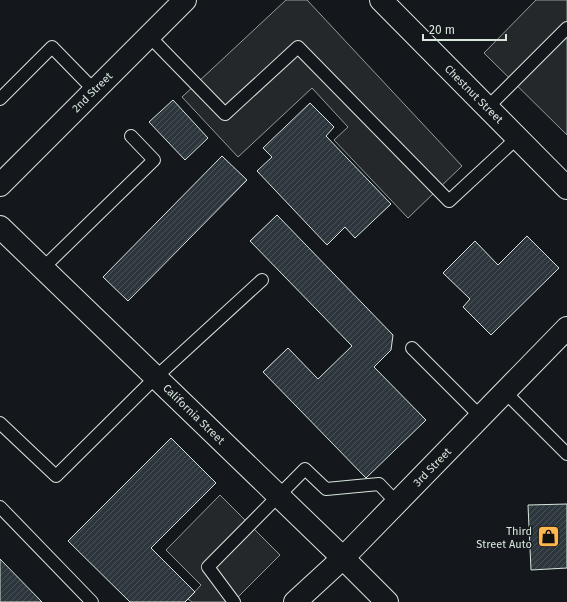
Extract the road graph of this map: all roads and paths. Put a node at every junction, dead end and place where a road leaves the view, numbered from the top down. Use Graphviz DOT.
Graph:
graph roads {
  1 [pos="185,0"];
  2 [pos="381,0"];
  3 [pos="567,28"];
  4 [pos="149,36"];
  5 [pos="94,90"];
  6 [pos="0,99"];
  7 [pos="487,108"];
  8 [pos="131,136"];
  9 [pos="517,138"];
  10 [pos="0,185"];
  11 [pos="567,188"];
  12 [pos="0,227"];
  13 [pos="43,268"];
  14 [pos="262,280"];
  15 [pos="567,328"];
  16 [pos="412,348"];
  17 [pos="156,377"];
  18 [pos="505,392"];
  19 [pos="481,417"];
  20 [pos="0,422"];
  21 [pos="567,454"];
  22 [pos="279,496"];
  23 [pos="397,503"];
  24 [pos="0,507"];
  25 [pos="343,558"];
  26 [pos="92,602"];
  27 [pos="234,602"];
  28 [pos="295,602"];
  29 [pos="387,602"];
  1 -- 4 [label="main road, 2nd Street"];
  2 -- 7 [label="main road, Chestnut Street"];
  3 -- 7 [label="lane"];
  4 -- 5 [label="main road, 2nd Street"];
  4 -- 9 [label="lane"];
  5 -- 6 [label="lane"];
  5 -- 10 [label="main road, 2nd Street"];
  7 -- 9 [label="main road, Chestnut Street"];
  8 -- 13 [label="lane"];
  9 -- 11 [label="main road, Chestnut Street"];
  12 -- 13 [label="main road, California Street"];
  13 -- 17 [label="main road, California Street"];
  14 -- 17 [label="lane"];
  15 -- 18 [label="main road, 3rd Street"];
  16 -- 19 [label="lane"];
  17 -- 20 [label="lane"];
  17 -- 22 [label="main road, California Street"];
  18 -- 19 [label="main road, 3rd Street"];
  18 -- 21 [label="lane"];
  19 -- 23 [label="main road, 3rd Street"];
  22 -- 23 [label="lane"];
  22 -- 25 [label="main road, California Street"];
  22 -- 27 [label="lane"];
  23 -- 25 [label="main road, 3rd Street"];
  24 -- 26 [label="lane"];
  25 -- 28 [label="main road, 3rd Street"];
  25 -- 29 [label="main road, California Street"];
}
